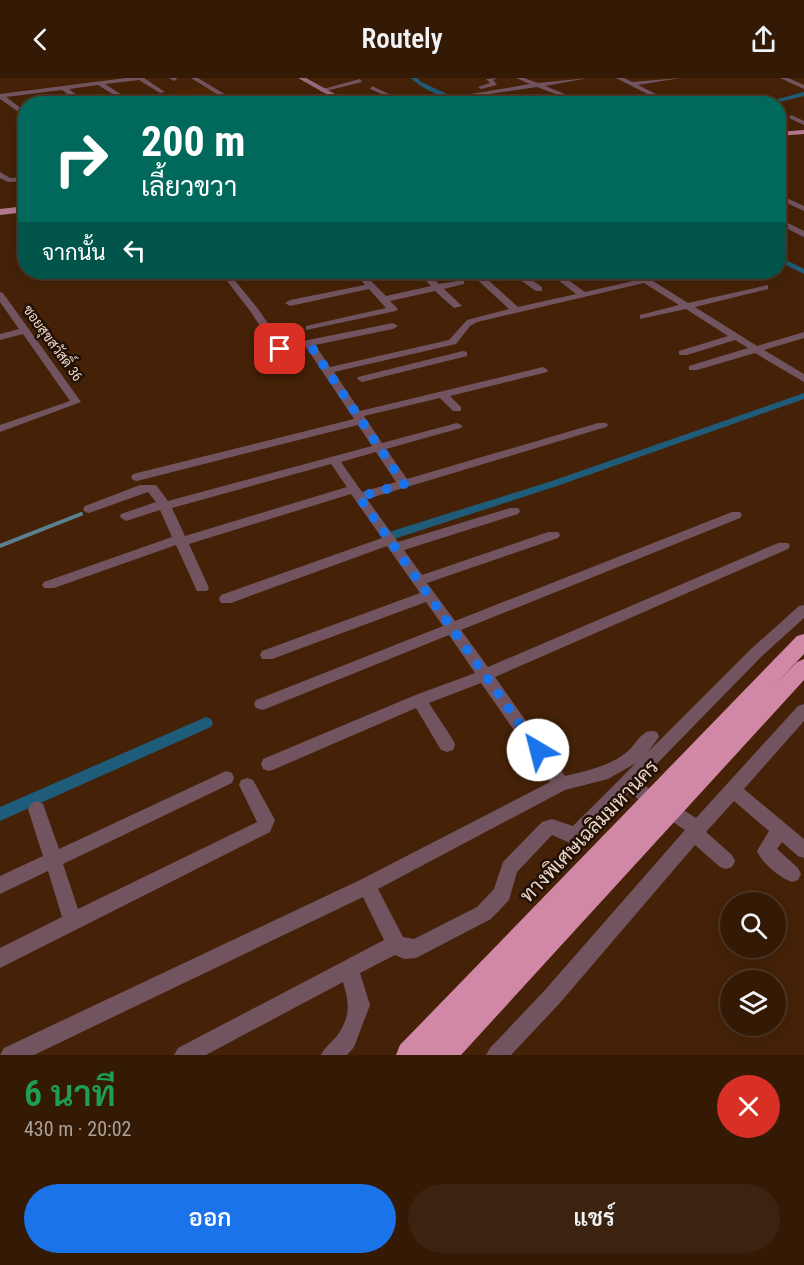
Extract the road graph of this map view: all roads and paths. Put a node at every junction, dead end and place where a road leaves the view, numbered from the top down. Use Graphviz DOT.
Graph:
graph roads {
  1 [pos="140,78"];
  2 [pos="194,78"];
  3 [pos="301,78"];
  4 [pos="349,78"];
  5 [pos="495,78"];
  6 [pos="519,78"];
  7 [pos="585,78"];
  8 [pos="619,78"];
  9 [pos="677,78"];
  10 [pos="783,78"];
  11 [pos="104,81"];
  12 [pos="360,81"];
  13 [pos="150,84"];
  14 [pos="632,84"];
  15 [pos="314,85"];
  16 [pos="538,85"];
  17 [pos="804,87"];
  18 [pos="64,88"];
  19 [pos="131,88"];
  20 [pos="372,88"];
  21 [pos="473,88"];
  22 [pos="121,89"];
  23 [pos="322,90"];
  24 [pos="551,90"];
  25 [pos="112,91"];
  26 [pos="162,92"];
  27 [pos="75,96"];
  28 [pos="120,96"];
  29 [pos="224,96"];
  30 [pos="335,96"];
  31 [pos="390,96"];
  32 [pos="462,96"];
  33 [pos="508,96"];
  34 [pos="568,96"];
  35 [pos="657,96"];
  36 [pos="18,109"];
  37 [pos="791,117"];
  38 [pos="804,123"];
  39 [pos="804,132"];
  40 [pos="786,133"];
  41 [pos="804,137"];
  42 [pos="786,138"];
  43 [pos="0,174"];
  44 [pos="18,179"];
  45 [pos="786,200"];
  46 [pos="804,209"];
  47 [pos="18,210"];
  48 [pos="0,212"];
  49 [pos="18,218"];
  50 [pos="0,219"];
  51 [pos="786,224"];
  52 [pos="804,234"];
  53 [pos="230,279"];
  54 [pos="366,279"];
  55 [pos="429,279"];
  56 [pos="483,279"];
  57 [pos="524,279"];
  58 [pos="562,279"];
  59 [pos="650,279"];
  60 [pos="645,280"];
  61 [pos="461,282"];
  62 [pos="373,286"];
  63 [pos="438,287"];
  64 [pos="765,287"];
  65 [pos="538,289"];
  66 [pos="0,295"];
  67 [pos="584,295"];
  68 [pos="385,299"];
  69 [pos="291,303"];
  70 [pos="3,306"];
  71 [pos="457,306"];
  72 [pos="687,306"];
  73 [pos="518,311"];
  74 [pos="643,317"];
  75 [pos="393,326"];
  76 [pos="309,328"];
  77 [pos="25,330"];
  78 [pos="804,335"];
  79 [pos="0,337"];
  80 [pos="736,337"];
  81 [pos="310,345"];
  82 [pos="756,349"];
  83 [pos="414,351"];
  84 [pos="683,353"];
  85 [pos="463,354"];
  86 [pos="425,363"];
  87 [pos="693,368"];
  88 [pos="543,370"];
  89 [pos="326,371"];
  90 [pos="362,379"];
  91 [pos="804,379"];
  92 [pos="442,394"];
  93 [pos="457,409"];
  94 [pos="358,418"];
  95 [pos="602,425"];
  96 [pos="457,426"];
  97 [pos="0,429"];
  98 [pos="378,446"];
  99 [pos="333,459"];
  100 [pos="137,477"];
  101 [pos="404,484"];
  102 [pos="356,493"];
  103 [pos="164,505"];
  104 [pos="88,508"];
  105 [pos="513,511"];
  106 [pos="736,515"];
  107 [pos="126,517"];
  108 [pos="553,535"];
  109 [pos="389,540"];
  110 [pos="180,541"];
  111 [pos="783,546"];
  112 [pos="418,581"];
  113 [pos="49,585"];
  114 [pos="202,588"];
  115 [pos="427,596"];
  116 [pos="226,599"];
  117 [pos="804,610"];
  118 [pos="452,630"];
  119 [pos="804,641"];
  120 [pos="804,652"];
  121 [pos="267,655"];
  122 [pos="804,667"];
  123 [pos="485,675"];
  124 [pos="419,700"];
  125 [pos="262,704"];
  126 [pos="804,710"];
  127 [pos="651,737"];
  128 [pos="447,745"];
  129 [pos="269,764"];
  130 [pos="226,778"];
  131 [pos="627,783"];
  132 [pos="561,784"];
  133 [pos="247,785"];
  134 [pos="733,790"];
  135 [pos="660,805"];
  136 [pos="37,809"];
  137 [pos="780,829"];
  138 [pos="696,831"];
  139 [pos="804,850"];
  140 [pos="53,860"];
  141 [pos="726,861"];
  142 [pos="792,874"];
  143 [pos="0,885"];
  144 [pos="367,886"];
  145 [pos="73,921"];
  146 [pos="396,944"];
  147 [pos="0,958"];
  148 [pos="349,969"];
  149 [pos="11,1055"];
  150 [pos="185,1055"];
  151 [pos="332,1055"];
  152 [pos="410,1055"];
  153 [pos="424,1055"];
  154 [pos="442,1055"];
  155 [pos="497,1055"];
  1 -- 11 [label="street"];
  1 -- 13 [label="street"];
  2 -- 29 [label="street"];
  3 -- 15 [label="street"];
  4 -- 15 [label="street"];
  5 -- 21 [label="street"];
  6 -- 16 [label="street"];
  7 -- 16 [label="street"];
  8 -- 14 [label="street"];
  9 -- 14 [label="street"];
  10 -- 17 [label="street"];
  11 -- 18 [label="street"];
  11 -- 25 [label="street"];
  12 -- 23 [label="street"];
  13 -- 19 [label="street"];
  13 -- 26 [label="street"];
  14 -- 35 [label="street"];
  15 -- 23 [label="street"];
  16 -- 24 [label="street"];
  16 -- 32 [label="street"];
  18 -- 27 [label="street"];
  18 -- 36 [label="street"];
  20 -- 31 [label="street"];
  22 -- 25 [label="street"];
  23 -- 30 [label="street"];
  24 -- 33 [label="street"];
  24 -- 34 [label="street"];
  25 -- 28 [label="street"];
  37 -- 38 [label="street"];
  39 -- 40 [label="main road"];
  41 -- 42 [label="main road"];
  43 -- 44 [label="street"];
  45 -- 46 [label="street"];
  47 -- 48 [label="main road"];
  49 -- 50 [label="main road"];
  51 -- 52 [label="street"];
  53 -- 81 [label="street"];
  54 -- 62 [label="street"];
  55 -- 63 [label="street"];
  56 -- 73 [label="street"];
  57 -- 65 [label="street"];
  58 -- 67 [label="street"];
  59 -- 60 [label="street"];
  60 -- 67 [label="street"];
  60 -- 72 [label="street"];
  61 -- 63 [label="street"];
  62 -- 68 [label="street"];
  62 -- 69 [label="street"];
  63 -- 68 [label="street"];
  63 -- 71 [label="street"];
  64 -- 72 [label="street"];
  66 -- 70 [label="street, ซอยสุขสวัสดิ์ 36"];
  67 -- 73 [label="street"];
  68 -- 76 [label="street"];
  70 -- 77 [label="street, ซอยสุขสวัสดิ์ 36"];
  72 -- 74 [label="street"];
  72 -- 80 [label="street"];
  73 -- 83 [label="street"];
  75 -- 81 [label="street"];
  77 -- 79 [label="street"];
  77 -- 97 [label="street, ซอยสุขสวัสดิ์ 36"];
  78 -- 82 [label="street"];
  80 -- 82 [label="street"];
  80 -- 84 [label="street"];
  81 -- 89 [label="street"];
  82 -- 87 [label="street"];
  82 -- 91 [label="street"];
  83 -- 86 [label="street"];
  83 -- 89 [label="street"];
  85 -- 86 [label="street"];
  86 -- 90 [label="street"];
  88 -- 92 [label="street"];
  89 -- 94 [label="street"];
  92 -- 93 [label="street"];
  92 -- 94 [label="street"];
  94 -- 98 [label="street"];
  94 -- 100 [label="street"];
  95 -- 101 [label="street"];
  96 -- 98 [label="street"];
  98 -- 99 [label="street"];
  98 -- 101 [label="street"];
  99 -- 102 [label="street"];
  99 -- 103 [label="street"];
  101 -- 102 [label="street"];
  102 -- 109 [label="street"];
  102 -- 110 [label="street"];
  103 -- 104 [label="street"];
  103 -- 107 [label="street"];
  103 -- 110 [label="street"];
  105 -- 109 [label="street"];
  106 -- 118 [label="street"];
  108 -- 112 [label="street"];
  109 -- 112 [label="street"];
  109 -- 116 [label="street"];
  110 -- 113 [label="street"];
  110 -- 114 [label="street"];
  111 -- 123 [label="street"];
  112 -- 115 [label="street"];
  115 -- 118 [label="street"];
  115 -- 121 [label="street"];
  117 -- 131 [label="street"];
  118 -- 123 [label="street"];
  118 -- 125 [label="street"];
  119 -- 152 [label="highway, ทางพิเศษเฉลิมมหานคร"];
  120 -- 135 [label="street"];
  122 -- 154 [label="highway"];
  123 -- 124 [label="street"];
  123 -- 132 [label="street"];
  124 -- 128 [label="street"];
  124 -- 129 [label="street"];
  126 -- 134 [label="street"];
  127 -- 132 [label="street"];
  130 -- 140 [label="street"];
  131 -- 135 [label="street"];
  131 -- 146 [label="street"];
  132 -- 144 [label="street"];
  133 -- 145 [label="street"];
  134 -- 137 [label="street"];
  134 -- 138 [label="street"];
  135 -- 138 [label="street"];
  135 -- 153 [label="street"];
  136 -- 140 [label="street"];
  137 -- 139 [label="street"];
  137 -- 142 [label="street"];
  138 -- 141 [label="street"];
  138 -- 155 [label="street"];
  140 -- 143 [label="street"];
  140 -- 145 [label="street"];
  144 -- 146 [label="street"];
  144 -- 149 [label="street"];
  145 -- 147 [label="street"];
  146 -- 148 [label="street"];
  148 -- 150 [label="street"];
  148 -- 151 [label="street"];
}
